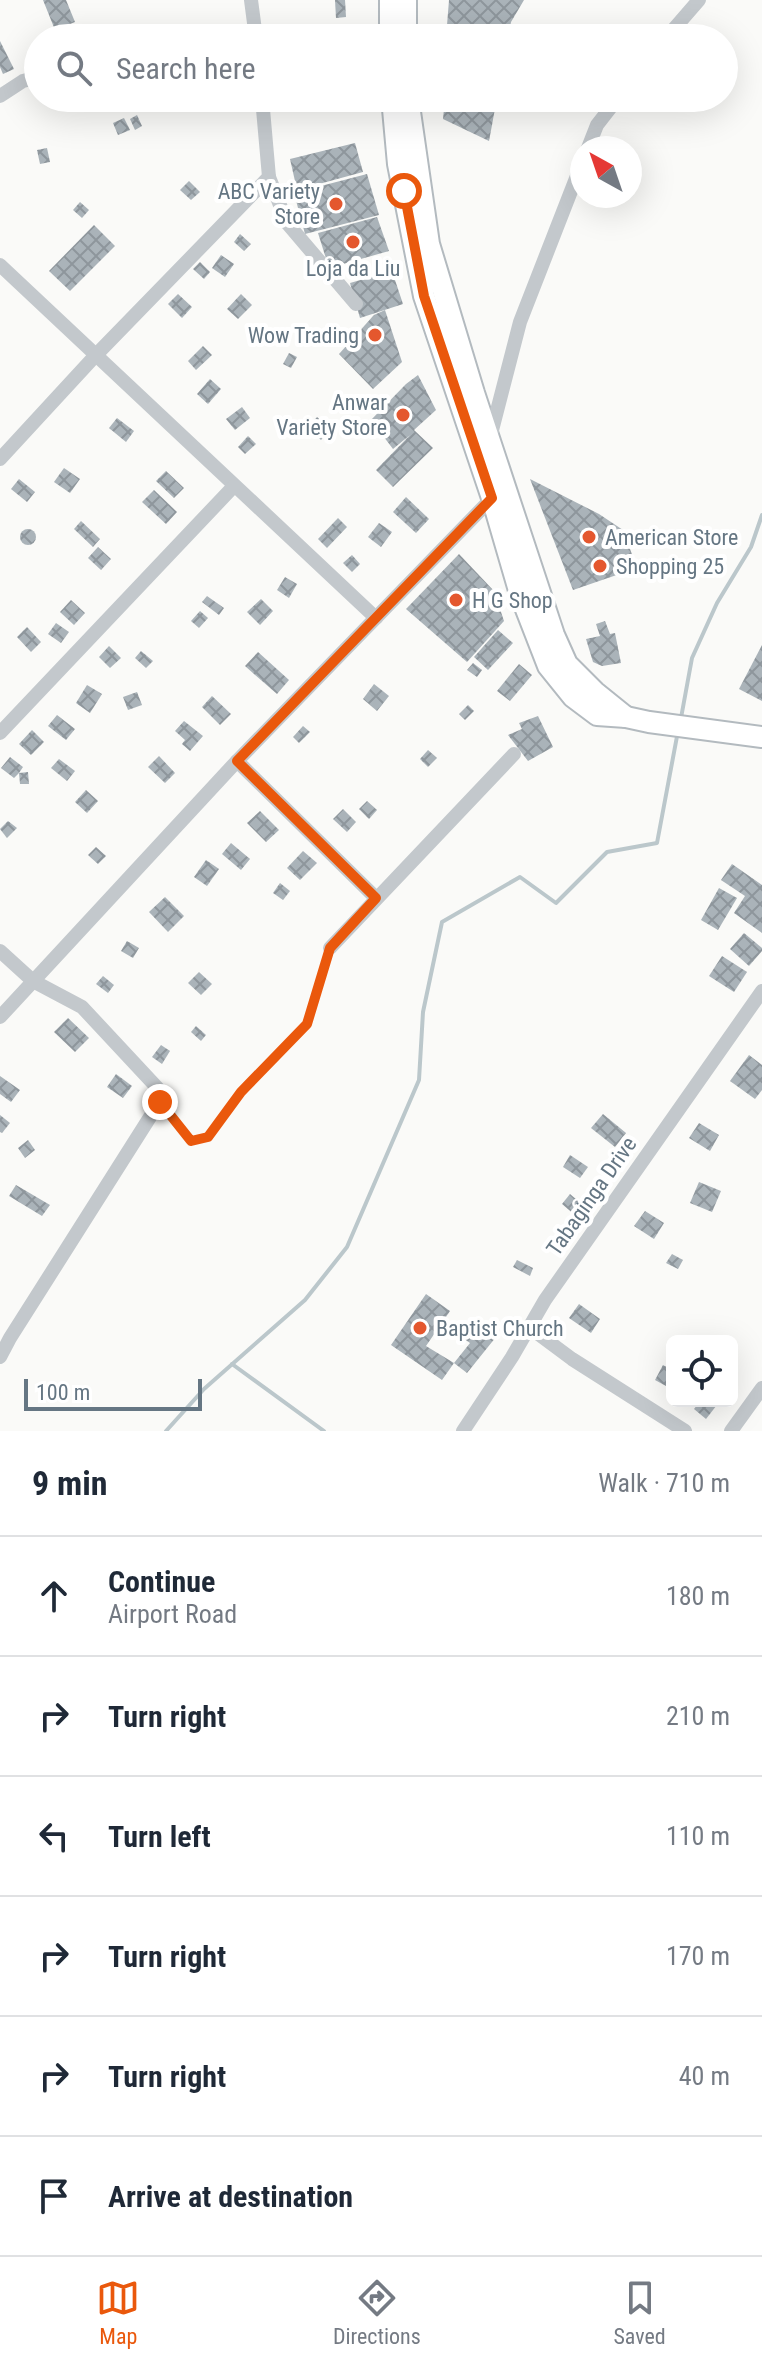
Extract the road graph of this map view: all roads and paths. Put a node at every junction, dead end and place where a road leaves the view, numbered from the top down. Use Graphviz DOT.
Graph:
graph roads {
  1 [pos="251,0"];
  2 [pos="390,0"];
  3 [pos="406,0"];
  4 [pos="699,0"];
  5 [pos="254,24"];
  6 [pos="390,24"];
  7 [pos="406,24"];
  8 [pos="678,24"];
  9 [pos="24,81"];
  10 [pos="0,96"];
  11 [pos="263,112"];
  12 [pos="393,112"];
  13 [pos="410,112"];
  14 [pos="607,112"];
  15 [pos="593,136"];
  16 [pos="269,177"];
  17 [pos="570,194"];
  18 [pos="0,265"];
  19 [pos="356,304"];
  20 [pos="95,356"];
  21 [pos="489,439"];
  22 [pos="0,459"];
  23 [pos="482,469"];
  24 [pos="234,486"];
  25 [pos="498,491"];
  26 [pos="376,618"];
  27 [pos="0,733"];
  28 [pos="762,737"];
  29 [pos="514,754"];
  30 [pos="237,761"];
  31 [pos="376,898"];
  32 [pos="330,948"];
  33 [pos="0,951"];
  34 [pos="33,981"];
  35 [pos="762,991"];
  36 [pos="0,1017"];
  37 [pos="160,1102"];
  38 [pos="529,1327"];
  39 [pos="0,1357"];
  40 [pos="762,1388"];
  41 [pos="463,1431"];
  42 [pos="685,1431"];
  43 [pos="731,1431"];
  1 -- 5 [label="street"];
  2 -- 6 [label="street"];
  3 -- 7 [label="street"];
  4 -- 8 [label="street"];
  9 -- 10 [label="street"];
  11 -- 16 [label="street"];
  12 -- 23 [label="street"];
  13 -- 21 [label="street"];
  14 -- 15 [label="street"];
  16 -- 19 [label="street"];
  16 -- 20 [label="street"];
  17 -- 21 [label="street"];
  18 -- 20 [label="street"];
  20 -- 22 [label="street"];
  20 -- 24 [label="street"];
  21 -- 23 [label="street"];
  21 -- 25 [label="street"];
  23 -- 25 [label="street"];
  24 -- 26 [label="street"];
  24 -- 27 [label="street"];
  25 -- 26 [label="street"];
  25 -- 28 [label="street"];
  26 -- 30 [label="street"];
  29 -- 31 [label="street"];
  30 -- 31 [label="street"];
  30 -- 34 [label="street"];
  31 -- 32 [label="street"];
  32 -- 37 [label="path"];
  33 -- 34 [label="street"];
  34 -- 36 [label="street"];
  34 -- 37 [label="street"];
  35 -- 38 [label="street, Tabaginga Drive"];
  37 -- 39 [label="street"];
  38 -- 41 [label="street, Tabaginga Drive"];
  38 -- 42 [label="street"];
  40 -- 43 [label="street"];
}
